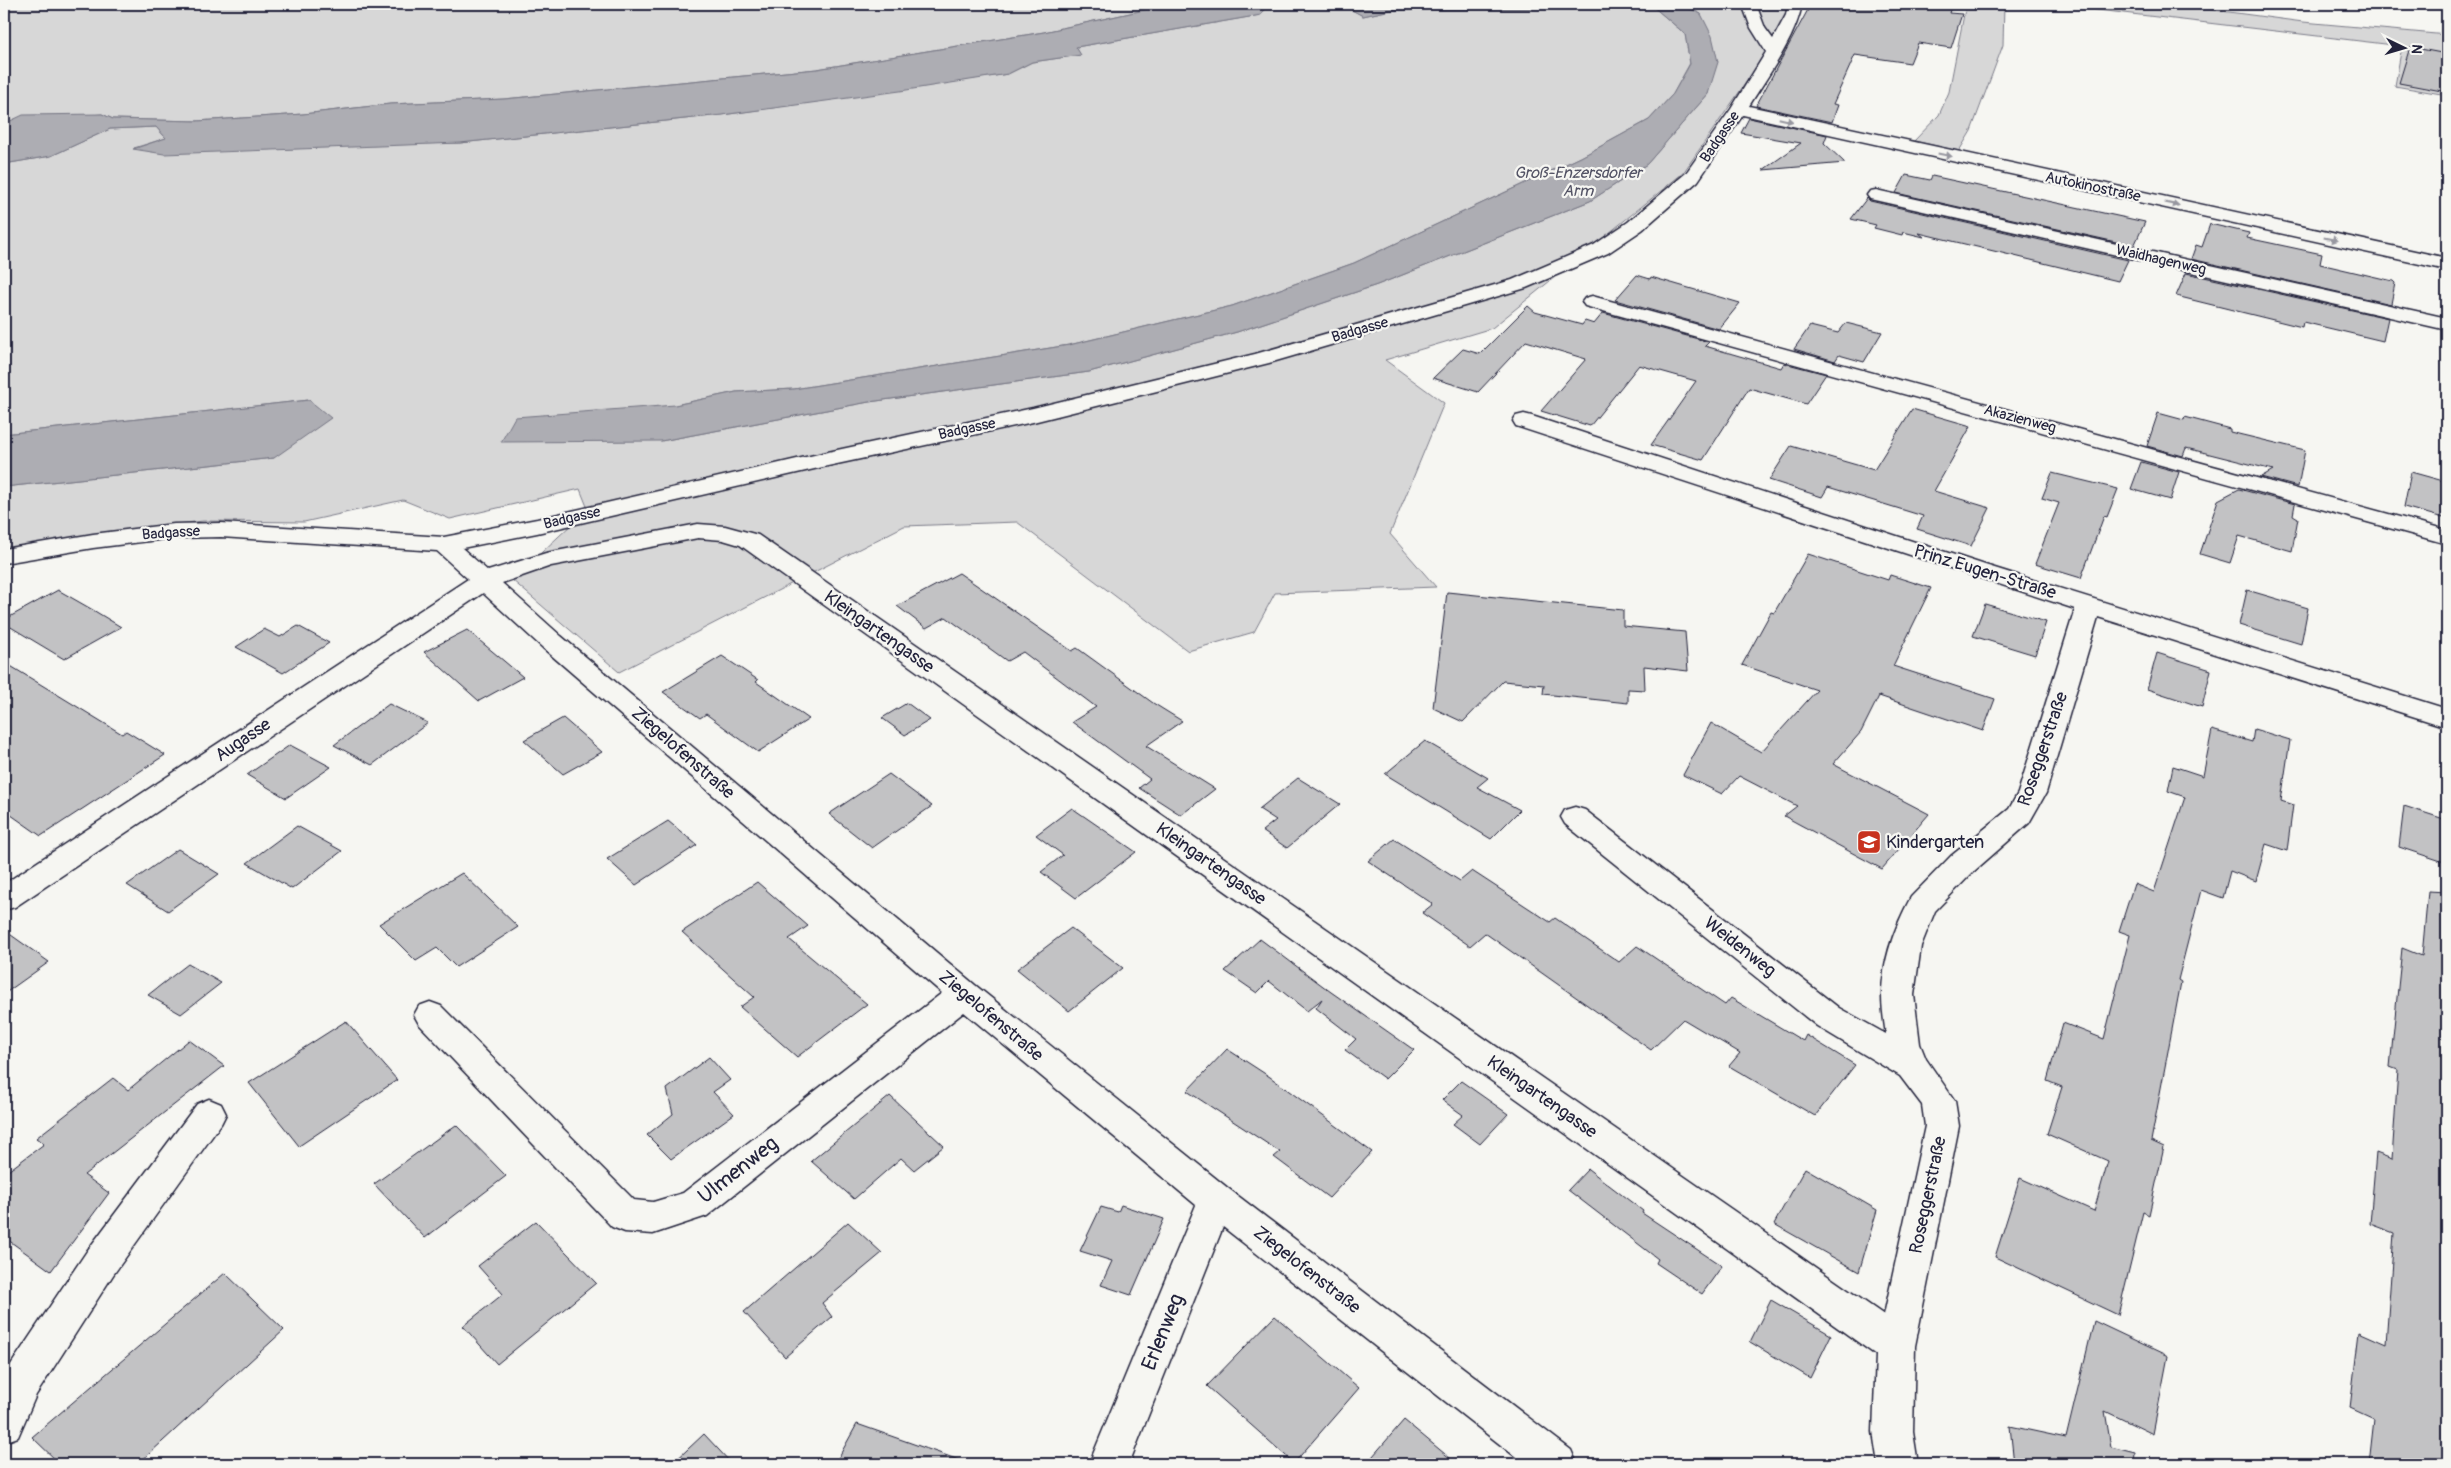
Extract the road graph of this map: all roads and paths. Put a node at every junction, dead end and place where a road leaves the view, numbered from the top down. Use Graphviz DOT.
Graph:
graph roads {
  1 [pos="1749,4"];
  2 [pos="1795,4"];
  3 [pos="1774,52"];
  4 [pos="1739,109"];
  5 [pos="1876,195"];
  6 [pos="2447,264"];
  7 [pos="1592,302"];
  8 [pos="2447,324"];
  9 [pos="1524,421"];
  10 [pos="2447,536"];
  11 [pos="444,544"];
  12 [pos="4,556"];
  13 [pos="483,581"];
  14 [pos="2089,604"];
  15 [pos="2447,718"];
  16 [pos="1575,817"];
  17 [pos="4,900"];
  18 [pos="964,994"];
  19 [pos="430,1015"];
  20 [pos="1912,1066"];
  21 [pos="208,1114"];
  22 [pos="1216,1200"];
  23 [pos="1896,1346"];
  24 [pos="4,1423"];
  25 [pos="1109,1464"];
  26 [pos="1557,1464"];
  27 [pos="1898,1464"];
  1 -- 3 [label="street"];
  2 -- 3 [label="street, Badgasse"];
  3 -- 4 [label="street, Badgasse"];
  4 -- 6 [label="street, Autokinostraße, one-way"];
  4 -- 11 [label="street, Badgasse"];
  5 -- 8 [label="street, Waidhagenweg"];
  7 -- 10 [label="street, Akazienweg"];
  9 -- 14 [label="street, Prinz Eugen-Straße"];
  11 -- 12 [label="street, Badgasse"];
  11 -- 13 [label="street, Ziegelofenstraße"];
  13 -- 17 [label="street, Augasse"];
  13 -- 18 [label="street, Ziegelofenstraße"];
  13 -- 23 [label="street, Kleingartengasse"];
  14 -- 15 [label="street, Prinz Eugen-Straße"];
  14 -- 20 [label="street, Roseggerstraße"];
  16 -- 20 [label="street, Weidenweg"];
  18 -- 19 [label="street, Ulmenweg"];
  18 -- 22 [label="street, Ziegelofenstraße"];
  20 -- 23 [label="street, Roseggerstraße"];
  21 -- 24 [label="street"];
  22 -- 25 [label="street, Erlenweg"];
  22 -- 26 [label="street, Ziegelofenstraße"];
  23 -- 27 [label="street, Roseggerstraße"];
}
